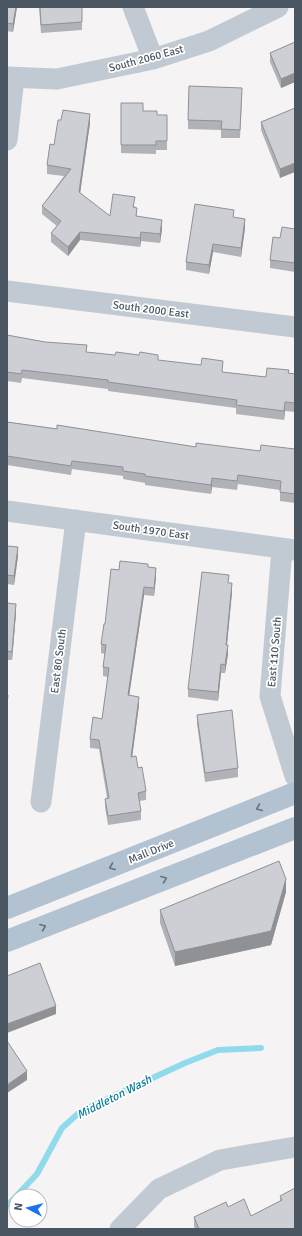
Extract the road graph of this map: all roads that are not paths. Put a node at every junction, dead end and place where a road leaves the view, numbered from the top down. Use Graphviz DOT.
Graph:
graph roads {
  1 [pos="133,7"];
  2 [pos="278,7"];
  3 [pos="153,59"];
  4 [pos="10,78"];
  5 [pos="7,140"];
  6 [pos="7,291"];
  7 [pos="295,327"];
  8 [pos="7,511"];
  9 [pos="76,520"];
  10 [pos="289,550"];
  11 [pos="295,776"];
  12 [pos="295,793"];
  13 [pos="41,802"];
  14 [pos="295,828"];
  15 [pos="7,908"];
  16 [pos="7,941"];
  17 [pos="295,1147"];
  18 [pos="120,1229"];
  1 -- 3 [label="street"];
  2 -- 3 [label="street, South 2060 East"];
  3 -- 4 [label="street, South 2060 East"];
  4 -- 5 [label="street"];
  6 -- 7 [label="street, South 2000 East"];
  8 -- 9 [label="street, South 1970 East"];
  9 -- 10 [label="street, South 1970 East"];
  9 -- 13 [label="street, East 80 South"];
  10 -- 11 [label="street, East 110 South"];
  12 -- 15 [label="main road, Mall Drive, one-way"];
  16 -- 14 [label="main road, one-way"];
  17 -- 18 [label="street"];
}
